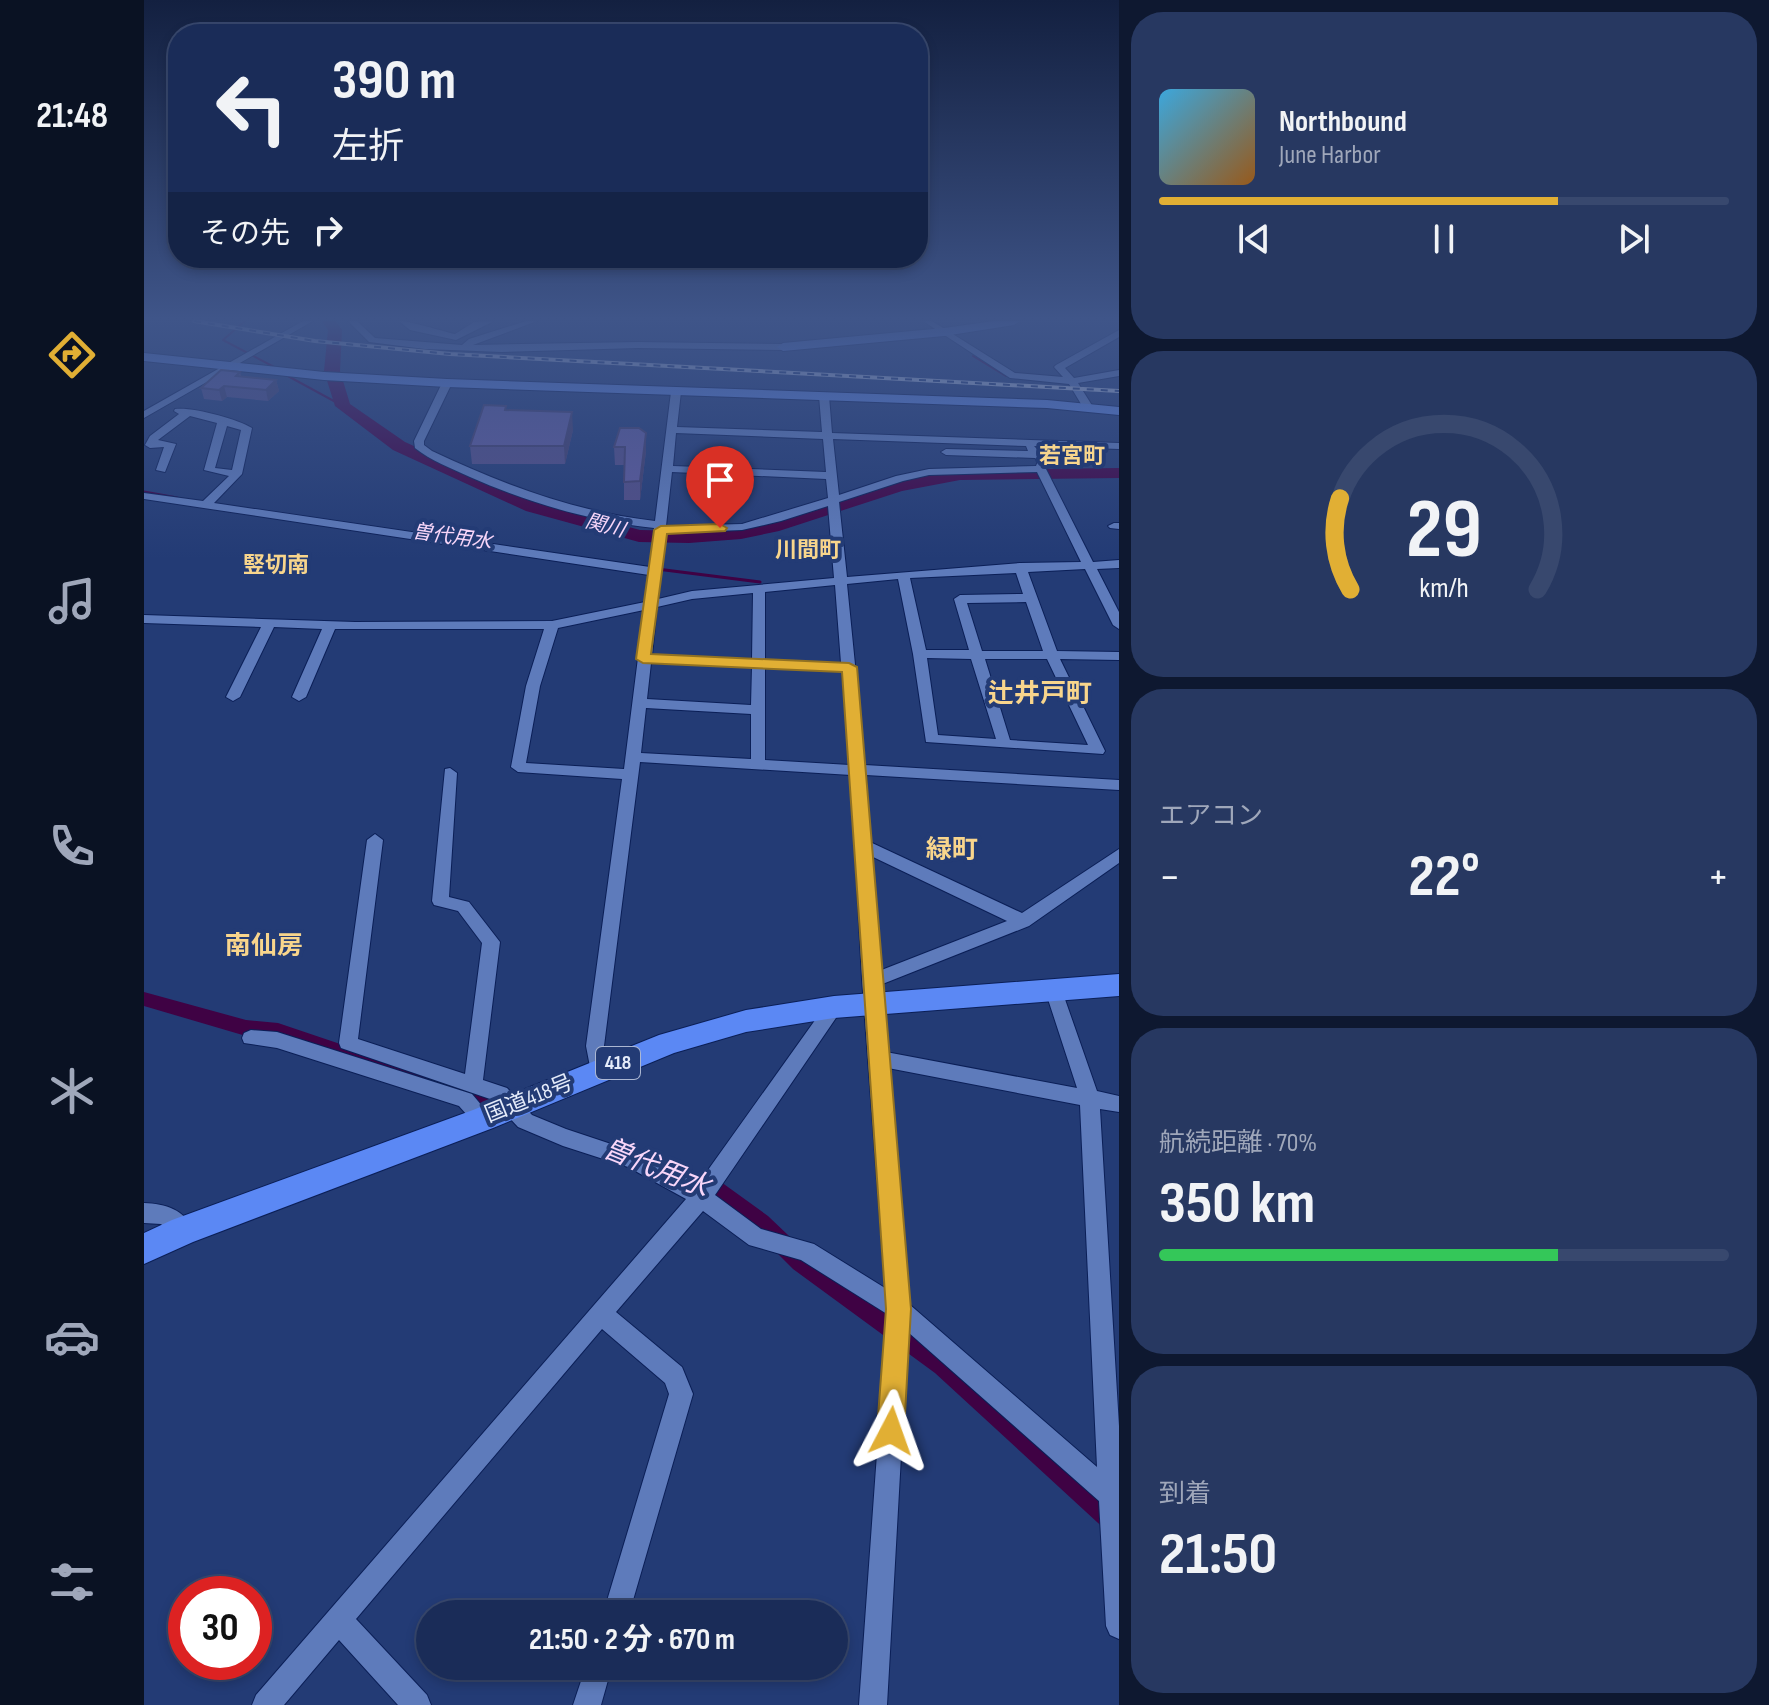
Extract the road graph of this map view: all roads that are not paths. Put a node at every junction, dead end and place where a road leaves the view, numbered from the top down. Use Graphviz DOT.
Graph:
graph roads {
  1 [pos="170,401"];
  2 [pos="439,401"];
  3 [pos="675,401"];
  4 [pos="824,401"];
  5 [pos="934,401"];
  6 [pos="1084,401"];
  7 [pos="1088,407"];
  8 [pos="157,408"];
  9 [pos="1119,411"];
  10 [pos="188,412"];
  11 [pos="144,415"];
  12 [pos="223,420"];
  13 [pos="670,430"];
  14 [pos="828,435"];
  15 [pos="942,439"];
  16 [pos="1024,442"];
  17 [pos="1119,446"];
  18 [pos="946,452"];
  19 [pos="1038,455"];
  20 [pos="667,469"];
  21 [pos="161,470"];
  22 [pos="960,470"];
  23 [pos="237,474"];
  24 [pos="1043,475"];
  25 [pos="831,476"];
  26 [pos="144,496"];
  27 [pos="833,501"];
  28 [pos="206,505"];
  29 [pos="661,528"];
  30 [pos="1087,564"];
  31 [pos="1119,564"];
  32 [pos="1020,567"];
  33 [pos="656,572"];
  34 [pos="903,575"];
  35 [pos="841,581"];
  36 [pos="759,588"];
  37 [pos="1031,598"];
  38 [pos="652,606"];
  39 [pos="144,619"];
  40 [pos="269,624"];
  41 [pos="552,625"];
  42 [pos="1119,625"];
  43 [pos="330,626"];
  44 [pos="920,654"];
  45 [pos="976,654"];
  46 [pos="1051,654"];
  47 [pos="1119,656"];
  48 [pos="643,659"];
  49 [pos="758,663"];
  50 [pos="849,667"];
  51 [pos="233,697"];
  52 [pos="299,697"];
  53 [pos="640,703"];
  54 [pos="758,710"];
  55 [pos="1004,743"];
  56 [pos="758,764"];
  57 [pos="632,766"];
  58 [pos="858,771"];
  59 [pos="450,773"];
  60 [pos="1119,785"];
  61 [pos="375,840"];
  62 [pos="863,845"];
  63 [pos="1119,855"];
  64 [pos="1023,921"];
  65 [pos="1119,985"];
  66 [pos="1054,990"];
  67 [pos="873,991"];
  68 [pos="834,1007"];
  69 [pos="251,1038"];
  70 [pos="878,1058"];
  71 [pos="599,1071"];
  72 [pos="473,1085"];
  73 [pos="1090,1098"];
  74 [pos="1119,1104"];
  75 [pos="513,1107"];
  76 [pos="483,1119"];
  77 [pos="701,1197"];
  78 [pos="144,1213"];
  79 [pos="183,1231"];
  80 [pos="144,1249"];
  81 [pos="898,1309"];
  82 [pos="601,1314"];
  83 [pos="1115,1498"];
  84 [pos="1116,1544"];
  85 [pos="620,1600"];
  86 [pos="340,1621"];
  87 [pos="1119,1626"];
  88 [pos="595,1680"];
  89 [pos="266,1705"];
  90 [pos="417,1705"];
  91 [pos="587,1705"];
  92 [pos="873,1705"];
  1 -- 8 [label="street"];
  2 -- 29 [label="street"];
  3 -- 13 [label="street"];
  4 -- 14 [label="street"];
  5 -- 7 [label="main road"];
  6 -- 7 [label="street"];
  7 -- 9 [label="main road"];
  8 -- 10 [label="street"];
  8 -- 11 [label="street"];
  10 -- 12 [label="street"];
  10 -- 21 [label="street"];
  12 -- 23 [label="street"];
  12 -- 23 [label="street"];
  13 -- 14 [label="street"];
  13 -- 20 [label="street"];
  14 -- 15 [label="street"];
  14 -- 25 [label="street"];
  15 -- 16 [label="street"];
  15 -- 18 [label="street"];
  16 -- 17 [label="street"];
  16 -- 19 [label="street"];
  18 -- 19 [label="street"];
  18 -- 22 [label="street"];
  19 -- 24 [label="street"];
  20 -- 25 [label="street"];
  20 -- 29 [label="street"];
  22 -- 24 [label="street"];
  22 -- 27 [label="street"];
  23 -- 28 [label="street"];
  24 -- 30 [label="street"];
  25 -- 27 [label="street"];
  26 -- 28 [label="street"];
  27 -- 29 [label="street"];
  27 -- 35 [label="street"];
  28 -- 33 [label="street"];
  29 -- 33 [label="street"];
  30 -- 31 [label="street"];
  30 -- 32 [label="street"];
  30 -- 42 [label="street"];
  32 -- 34 [label="street"];
  32 -- 37 [label="street"];
  33 -- 38 [label="street"];
  34 -- 35 [label="street"];
  34 -- 44 [label="street"];
  35 -- 36 [label="street"];
  35 -- 50 [label="street"];
  36 -- 38 [label="street"];
  36 -- 49 [label="street"];
  37 -- 45 [label="street"];
  37 -- 46 [label="street"];
  38 -- 41 [label="street"];
  38 -- 48 [label="street"];
  39 -- 40 [label="street"];
  40 -- 43 [label="street"];
  40 -- 51 [label="street"];
  41 -- 43 [label="street"];
  41 -- 57 [label="street"];
  43 -- 52 [label="street"];
  44 -- 45 [label="street"];
  44 -- 55 [label="street"];
  45 -- 46 [label="street"];
  45 -- 55 [label="street"];
  46 -- 47 [label="street"];
  46 -- 55 [label="street"];
  48 -- 49 [label="street"];
  48 -- 53 [label="street"];
  49 -- 50 [label="street"];
  49 -- 54 [label="street"];
  50 -- 58 [label="street"];
  53 -- 54 [label="street"];
  53 -- 57 [label="street"];
  54 -- 56 [label="street"];
  56 -- 57 [label="street"];
  56 -- 58 [label="street"];
  57 -- 71 [label="street"];
  58 -- 60 [label="street"];
  58 -- 62 [label="street"];
  59 -- 72 [label="street"];
  61 -- 72 [label="street"];
  62 -- 64 [label="street"];
  62 -- 67 [label="street"];
  63 -- 64 [label="street"];
  64 -- 67 [label="street"];
  65 -- 66 [label="highway, 国道418号 / 418"];
  66 -- 67 [label="highway, 国道418号 / 418"];
  66 -- 73 [label="street"];
  67 -- 68 [label="highway, 国道418号 / 418"];
  67 -- 70 [label="street"];
  68 -- 71 [label="highway, 国道418号 / 418"];
  68 -- 77 [label="street"];
  69 -- 76 [label="street"];
  70 -- 73 [label="street"];
  70 -- 81 [label="street"];
  71 -- 75 [label="highway, 国道418号 / 418"];
  72 -- 75 [label="street"];
  73 -- 74 [label="street"];
  73 -- 83 [label="street"];
  75 -- 76 [label="highway, 国道418号 / 418"];
  75 -- 77 [label="street"];
  76 -- 79 [label="highway, 国道418号 / 418"];
  77 -- 81 [label="street"];
  77 -- 82 [label="street"];
  78 -- 79 [label="street"];
  79 -- 80 [label="highway, 国道418号 / 418"];
  81 -- 83 [label="street"];
  81 -- 92 [label="street"];
  82 -- 85 [label="street"];
  82 -- 86 [label="street"];
  83 -- 84 [label="street"];
  84 -- 87 [label="street"];
  86 -- 89 [label="street"];
  86 -- 90 [label="street"];
  88 -- 91 [label="street"];
}
